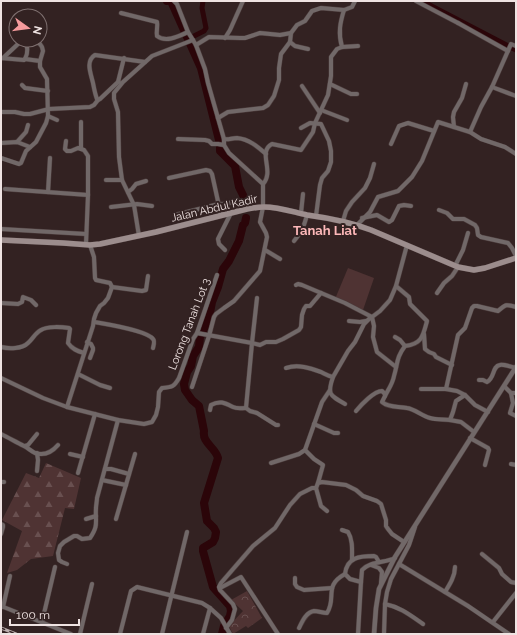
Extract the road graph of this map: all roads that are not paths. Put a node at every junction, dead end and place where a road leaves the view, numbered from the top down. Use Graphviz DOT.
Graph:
graph roads {
  1 [pos="174,1"];
  2 [pos="243,1"];
  3 [pos="355,1"];
  4 [pos="416,1"];
  5 [pos="344,10"];
  6 [pos="121,13"];
  7 [pos="188,32"];
  8 [pos="291,33"];
  9 [pos="225,38"];
  10 [pos="193,40"];
  11 [pos="290,42"];
  12 [pos="196,45"];
  13 [pos="342,46"];
  14 [pos="358,46"];
  15 [pos="516,46"];
  16 [pos="42,48"];
  17 [pos="308,48"];
  18 [pos="508,51"];
  19 [pos="2,58"];
  20 [pos="124,58"];
  21 [pos="25,59"];
  22 [pos="40,61"];
  23 [pos="145,62"];
  24 [pos="120,83"];
  25 [pos="330,84"];
  26 [pos="466,84"];
  27 [pos="22,86"];
  28 [pos="302,86"];
  29 [pos="492,87"];
  30 [pos="48,91"];
  31 [pos="357,94"];
  32 [pos="516,96"];
  33 [pos="98,100"];
  34 [pos="48,109"];
  35 [pos="1,112"];
  36 [pos="321,112"];
  37 [pos="48,116"];
  38 [pos="218,118"];
  39 [pos="57,120"];
  40 [pos="347,120"];
  41 [pos="81,122"];
  42 [pos="315,123"];
  43 [pos="28,125"];
  44 [pos="454,127"];
  45 [pos="301,128"];
  46 [pos="434,131"];
  47 [pos="470,132"];
  48 [pos="178,139"];
  49 [pos="224,140"];
  50 [pos="66,141"];
  51 [pos="18,142"];
  52 [pos="1,143"];
  53 [pos="221,144"];
  54 [pos="391,144"];
  55 [pos="30,148"];
  56 [pos="81,148"];
  57 [pos="266,154"];
  58 [pos="516,154"];
  59 [pos="1,158"];
  60 [pos="50,158"];
  61 [pos="374,164"];
  62 [pos="169,178"];
  63 [pos="106,180"];
  64 [pos="122,180"];
  65 [pos="146,181"];
  66 [pos="263,184"];
  67 [pos="6,189"];
  68 [pos="48,192"];
  69 [pos="128,192"];
  70 [pos="303,194"];
  71 [pos="88,195"];
  72 [pos="233,201"];
  73 [pos="219,204"];
  74 [pos="134,205"];
  75 [pos="152,206"];
  76 [pos="411,206"];
  77 [pos="111,207"];
  78 [pos="263,207"];
  79 [pos="440,210"];
  80 [pos="231,213"];
  81 [pos="304,214"];
  82 [pos="175,215"];
  83 [pos="221,215"];
  84 [pos="316,216"];
  85 [pos="362,218"];
  86 [pos="343,221"];
  87 [pos="357,224"];
  88 [pos="1,229"];
  89 [pos="468,233"];
  90 [pos="86,234"];
  91 [pos="139,236"];
  92 [pos="1,240"];
  93 [pos="294,241"];
  94 [pos="88,244"];
  95 [pos="407,245"];
  96 [pos="225,250"];
  97 [pos="265,250"];
  98 [pos="516,257"];
  99 [pos="280,259"];
  100 [pos="456,267"];
  101 [pos="217,275"];
  102 [pos="148,276"];
  103 [pos="296,285"];
  104 [pos="396,286"];
  105 [pos="112,287"];
  106 [pos="321,293"];
  107 [pos="437,293"];
  108 [pos="257,298"];
  109 [pos="1,303"];
  110 [pos="36,305"];
  111 [pos="516,308"];
  112 [pos="372,317"];
  113 [pos="349,321"];
  114 [pos="366,321"];
  115 [pos="94,322"];
  116 [pos="199,333"];
  117 [pos="424,334"];
  118 [pos="208,335"];
  119 [pos="395,337"];
  120 [pos="87,342"];
  121 [pos="252,343"];
  122 [pos="405,346"];
  123 [pos="1,347"];
  124 [pos="153,348"];
  125 [pos="84,353"];
  126 [pos="90,358"];
  127 [pos="452,365"];
  128 [pos="396,367"];
  129 [pos="516,367"];
  130 [pos="286,368"];
  131 [pos="78,374"];
  132 [pos="333,376"];
  133 [pos="1,378"];
  134 [pos="479,380"];
  135 [pos="504,386"];
  136 [pos="192,387"];
  137 [pos="110,388"];
  138 [pos="421,389"];
  139 [pos="446,389"];
  140 [pos="330,390"];
  141 [pos="511,393"];
  142 [pos="516,393"];
  143 [pos="465,395"];
  144 [pos="384,396"];
  145 [pos="345,404"];
  146 [pos="67,407"];
  147 [pos="246,408"];
  148 [pos="210,410"];
  149 [pos="356,411"];
  150 [pos="488,412"];
  151 [pos="94,414"];
  152 [pos="516,416"];
  153 [pos="118,420"];
  154 [pos="450,420"];
  155 [pos="314,424"];
  156 [pos="278,425"];
  157 [pos="474,432"];
  158 [pos="338,433"];
  159 [pos="1,434"];
  160 [pos="36,434"];
  161 [pos="470,438"];
  162 [pos="58,445"];
  163 [pos="24,446"];
  164 [pos="306,450"];
  165 [pos="37,453"];
  166 [pos="70,454"];
  167 [pos="135,454"];
  168 [pos="83,457"];
  169 [pos="271,463"];
  170 [pos="485,465"];
  171 [pos="105,469"];
  172 [pos="37,471"];
  173 [pos="78,473"];
  174 [pos="129,474"];
  175 [pos="102,480"];
  176 [pos="318,483"];
  177 [pos="126,485"];
  178 [pos="316,488"];
  179 [pos="327,511"];
  180 [pos="96,516"];
  181 [pos="116,519"];
  182 [pos="86,520"];
  183 [pos="1,524"];
  184 [pos="415,526"];
  185 [pos="342,530"];
  186 [pos="187,532"];
  187 [pos="1,534"];
  188 [pos="404,542"];
  189 [pos="482,554"];
  190 [pos="395,557"];
  191 [pos="352,560"];
  192 [pos="379,562"];
  193 [pos="67,564"];
  194 [pos="399,564"];
  195 [pos="370,565"];
  196 [pos="55,567"];
  197 [pos="455,567"];
  198 [pos="345,574"];
  199 [pos="10,576"];
  200 [pos="295,578"];
  201 [pos="361,582"];
  202 [pos="516,583"];
  203 [pos="92,584"];
  204 [pos="220,588"];
  205 [pos="332,588"];
  206 [pos="380,589"];
  207 [pos="445,592"];
  208 [pos="516,593"];
  209 [pos="171,596"];
  210 [pos="385,604"];
  211 [pos="2,607"];
  212 [pos="210,608"];
  213 [pos="42,622"];
  214 [pos="493,622"];
  215 [pos="423,624"];
  216 [pos="226,628"];
  217 [pos="299,628"];
  218 [pos="71,634"];
  219 [pos="80,634"];
  220 [pos="120,634"];
  221 [pos="162,634"];
  222 [pos="203,634"];
  223 [pos="230,634"];
  224 [pos="278,634"];
  225 [pos="358,634"];
  226 [pos="374,634"];
  227 [pos="384,634"];
  228 [pos="509,634"];
  1 -- 7 [label="street"];
  2 -- 9 [label="street"];
  3 -- 5 [label="street"];
  4 -- 18 [label="street"];
  5 -- 8 [label="street"];
  5 -- 13 [label="street"];
  6 -- 7 [label="street"];
  7 -- 10 [label="street"];
  8 -- 9 [label="street"];
  8 -- 11 [label="street"];
  9 -- 12 [label="street"];
  10 -- 12 [label="street"];
  10 -- 23 [label="street"];
  11 -- 17 [label="street"];
  11 -- 38 [label="street"];
  12 -- 38 [label="street"];
  13 -- 14 [label="street"];
  13 -- 25 [label="street"];
  15 -- 18 [label="street"];
  16 -- 22 [label="street"];
  18 -- 29 [label="street"];
  19 -- 21 [label="street"];
  19 -- 21 [label="street"];
  20 -- 23 [label="street"];
  20 -- 24 [label="street"];
  20 -- 33 [label="street"];
  21 -- 22 [label="street"];
  22 -- 30 [label="street"];
  23 -- 24 [label="street"];
  24 -- 33 [label="street"];
  24 -- 64 [label="street"];
  25 -- 31 [label="street"];
  25 -- 36 [label="street"];
  26 -- 44 [label="street"];
  27 -- 30 [label="street"];
  28 -- 36 [label="street"];
  29 -- 32 [label="street"];
  29 -- 47 [label="street"];
  30 -- 34 [label="street"];
  33 -- 34 [label="street"];
  34 -- 35 [label="street"];
  34 -- 37 [label="street"];
  36 -- 40 [label="street"];
  36 -- 42 [label="street"];
  37 -- 39 [label="street"];
  37 -- 55 [label="street"];
  38 -- 49 [label="street"];
  41 -- 56 [label="street"];
  42 -- 45 [label="street"];
  42 -- 57 [label="street"];
  42 -- 84 [label="street"];
  43 -- 51 [label="street"];
  44 -- 46 [label="street"];
  44 -- 47 [label="street"];
  46 -- 54 [label="street"];
  46 -- 85 [label="street"];
  47 -- 58 [label="street"];
  48 -- 53 [label="street"];
  49 -- 53 [label="street"];
  49 -- 57 [label="street"];
  50 -- 56 [label="street"];
  51 -- 52 [label="street"];
  51 -- 55 [label="street"];
  53 -- 66 [label="street"];
  55 -- 59 [label="street"];
  56 -- 71 [label="street"];
  57 -- 66 [label="street"];
  60 -- 68 [label="street"];
  61 -- 86 [label="street"];
  62 -- 73 [label="street"];
  63 -- 64 [label="street"];
  64 -- 69 [label="street"];
  65 -- 69 [label="street"];
  66 -- 78 [label="street"];
  67 -- 68 [label="street"];
  68 -- 71 [label="street"];
  69 -- 74 [label="street"];
  70 -- 81 [label="street"];
  71 -- 90 [label="street"];
  72 -- 73 [label="street"];
  73 -- 82 [label="street"];
  73 -- 83 [label="street"];
  74 -- 75 [label="street"];
  74 -- 77 [label="street"];
  74 -- 91 [label="street"];
  76 -- 85 [label="street"];
  78 -- 80 [label="main road, Jalan Abdul Kadir"];
  78 -- 81 [label="main road, Jalan Abdul Kadir"];
  78 -- 97 [label="street"];
  79 -- 98 [label="street"];
  80 -- 83 [label="main road, Jalan Abdul Kadir"];
  80 -- 96 [label="street"];
  81 -- 84 [label="main road, Jalan Abdul Kadir"];
  81 -- 93 [label="street"];
  83 -- 91 [label="main road, Jalan Abdul Kadir"];
  84 -- 86 [label="main road, Jalan Abdul Kadir"];
  85 -- 87 [label="street"];
  86 -- 87 [label="main road, Jalan Abdul Kadir"];
  87 -- 95 [label="main road, Jalan Abdul Kadir"];
  88 -- 90 [label="street"];
  89 -- 100 [label="street"];
  90 -- 94 [label="street"];
  91 -- 94 [label="main road, Jalan Abdul Kadir"];
  92 -- 94 [label="main road, Jalan Abdul Kadir"];
  94 -- 105 [label="street"];
  95 -- 100 [label="main road, Jalan Abdul Kadir"];
  95 -- 104 [label="street"];
  97 -- 99 [label="street"];
  97 -- 118 [label="street"];
  98 -- 100 [label="main road, Jalan Abdul Kadir"];
  100 -- 107 [label="street"];
  101 -- 116 [label="street, Lorong Tanah Lot 3"];
  102 -- 105 [label="street"];
  103 -- 106 [label="street"];
  104 -- 112 [label="street"];
  104 -- 117 [label="street"];
  105 -- 115 [label="street"];
  106 -- 112 [label="street"];
  106 -- 121 [label="street"];
  108 -- 121 [label="street"];
  109 -- 110 [label="street"];
  111 -- 127 [label="street"];
  112 -- 114 [label="street"];
  112 -- 128 [label="street"];
  113 -- 114 [label="street"];
  114 -- 132 [label="street"];
  115 -- 120 [label="street"];
  115 -- 124 [label="street"];
  116 -- 118 [label="street"];
  116 -- 153 [label="street, Lorong Tanah Lot 3"];
  117 -- 122 [label="street"];
  117 -- 127 [label="street"];
  118 -- 121 [label="street"];
  118 -- 136 [label="street"];
  119 -- 122 [label="street"];
  120 -- 125 [label="street"];
  120 -- 126 [label="street"];
  121 -- 147 [label="street"];
  122 -- 128 [label="street"];
  123 -- 125 [label="street"];
  125 -- 131 [label="street"];
  127 -- 139 [label="street"];
  128 -- 144 [label="street"];
  129 -- 134 [label="street"];
  129 -- 135 [label="street"];
  130 -- 132 [label="street"];
  131 -- 137 [label="street"];
  131 -- 146 [label="street"];
  132 -- 140 [label="street"];
  133 -- 146 [label="street, Lorong Tanah Lot 3"];
  135 -- 141 [label="street"];
  135 -- 150 [label="street"];
  138 -- 139 [label="street"];
  139 -- 143 [label="street"];
  140 -- 145 [label="street"];
  140 -- 155 [label="street"];
  141 -- 142 [label="street"];
  141 -- 152 [label="street"];
  143 -- 150 [label="street"];
  143 -- 154 [label="street"];
  144 -- 149 [label="street"];
  144 -- 154 [label="street"];
  146 -- 151 [label="street, Lorong Tanah Lot 3"];
  147 -- 148 [label="street"];
  147 -- 156 [label="street"];
  150 -- 157 [label="street"];
  151 -- 153 [label="street, Lorong Tanah Lot 3"];
  151 -- 168 [label="street"];
  153 -- 171 [label="street"];
  154 -- 157 [label="street"];
  155 -- 158 [label="street"];
  155 -- 164 [label="street"];
  157 -- 161 [label="street"];
  159 -- 163 [label="street"];
  160 -- 163 [label="street"];
  161 -- 170 [label="street"];
  161 -- 184 [label="street"];
  162 -- 165 [label="street"];
  163 -- 165 [label="street"];
  164 -- 169 [label="street"];
  164 -- 176 [label="street"];
  165 -- 172 [label="street"];
  166 -- 168 [label="street"];
  167 -- 174 [label="street"];
  168 -- 173 [label="street"];
  171 -- 174 [label="street"];
  171 -- 175 [label="street"];
  174 -- 177 [label="street"];
  175 -- 177 [label="street"];
  175 -- 180 [label="street"];
  176 -- 178 [label="street"];
  176 -- 188 [label="street"];
  177 -- 181 [label="street"];
  178 -- 179 [label="street"];
  178 -- 204 [label="street"];
  180 -- 182 [label="street"];
  180 -- 193 [label="street"];
  183 -- 187 [label="street"];
  184 -- 188 [label="street"];
  184 -- 194 [label="street"];
  185 -- 191 [label="street"];
  186 -- 209 [label="street"];
  188 -- 190 [label="street"];
  189 -- 202 [label="street"];
  190 -- 192 [label="street"];
  190 -- 206 [label="street"];
  191 -- 192 [label="street"];
  191 -- 198 [label="street"];
  192 -- 195 [label="street"];
  194 -- 207 [label="street"];
  194 -- 210 [label="street"];
  195 -- 201 [label="street"];
  195 -- 206 [label="street"];
  196 -- 213 [label="street"];
  197 -- 207 [label="street"];
  198 -- 201 [label="street"];
  198 -- 205 [label="street"];
  199 -- 211 [label="street"];
  200 -- 205 [label="street"];
  201 -- 225 [label="street"];
  203 -- 219 [label="street"];
  204 -- 216 [label="street"];
  204 -- 224 [label="street"];
  205 -- 217 [label="street"];
  206 -- 226 [label="street"];
  207 -- 214 [label="street"];
  208 -- 214 [label="street"];
  209 -- 212 [label="street"];
  209 -- 220 [label="street"];
  209 -- 221 [label="street"];
  210 -- 215 [label="street"];
  210 -- 227 [label="street"];
  211 -- 213 [label="street"];
  212 -- 216 [label="street"];
  212 -- 222 [label="street"];
  213 -- 218 [label="street"];
  214 -- 228 [label="street"];
  216 -- 223 [label="street"];
}
